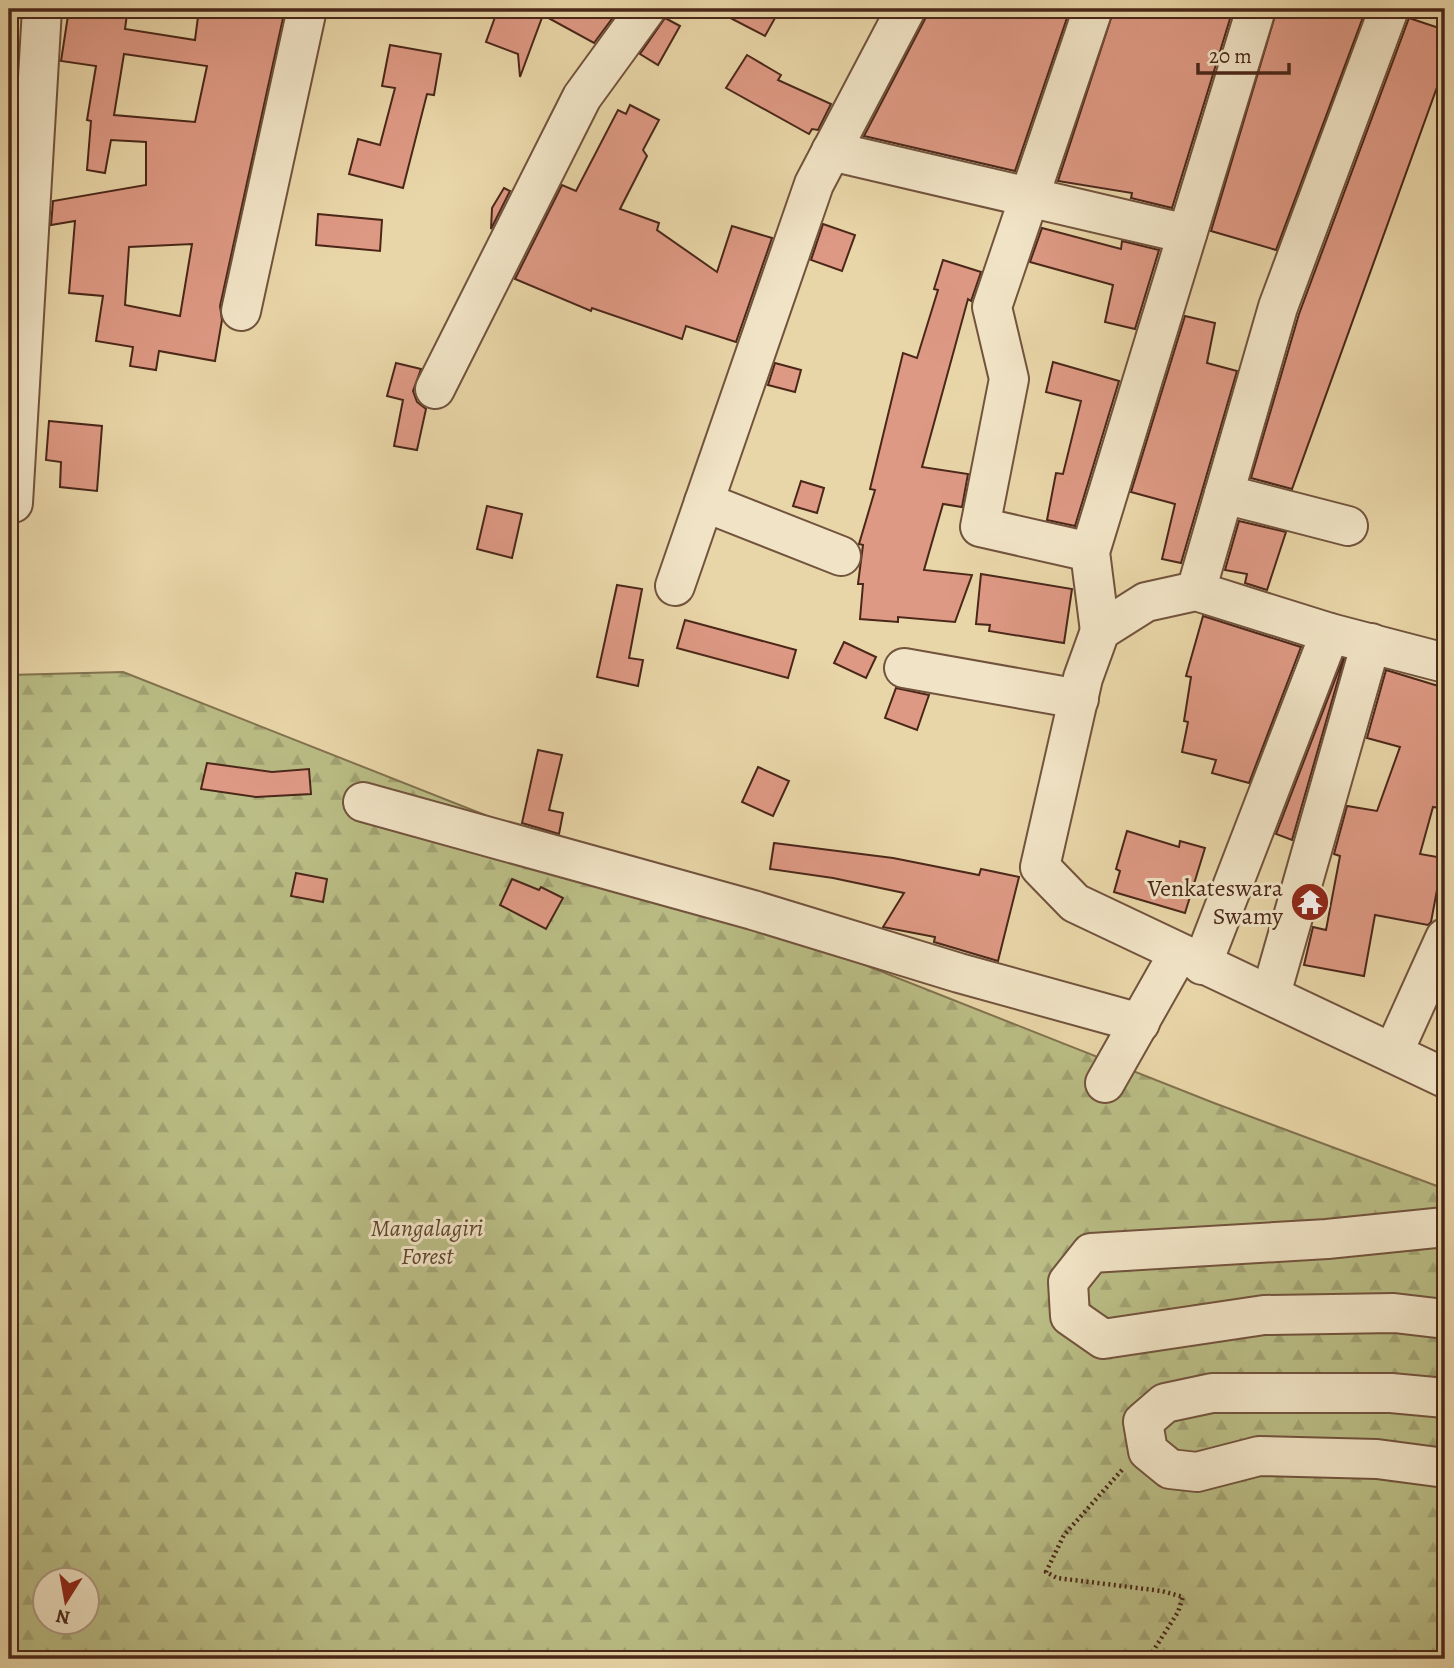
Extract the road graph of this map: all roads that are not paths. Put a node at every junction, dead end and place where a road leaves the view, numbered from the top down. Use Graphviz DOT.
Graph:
graph roads {
  1 [pos="42,9"];
  2 [pos="307,9"];
  3 [pos="646,9"];
  4 [pos="906,9"];
  5 [pos="1093,9"];
  6 [pos="1256,9"];
  7 [pos="1389,9"];
  8 [pos="831,151"];
  9 [pos="1029,198"];
  10 [pos="1187,234"];
  11 [pos="241,311"];
  12 [pos="435,389"];
  13 [pos="1224,494"];
  14 [pos="704,502"];
  15 [pos="13,503"];
  16 [pos="1348,526"];
  17 [pos="1090,552"];
  18 [pos="841,556"];
  19 [pos="675,586"];
  20 [pos="1196,592"];
  21 [pos="1100,631"];
  22 [pos="1330,633"];
  23 [pos="1371,643"];
  24 [pos="1445,663"];
  25 [pos="904,668"];
  26 [pos="1079,699"];
  27 [pos="363,802"];
  28 [pos="1445,938"];
  29 [pos="1190,960"];
  30 [pos="1271,995"];
  31 [pos="1140,1023"];
  32 [pos="1393,1053"];
  33 [pos="1445,1078"];
  34 [pos="1105,1083"];
  35 [pos="1445,1227"];
  36 [pos="1445,1319"];
  37 [pos="1445,1398"];
  38 [pos="1445,1468"];
  1 -- 15 [label="street"];
  2 -- 11 [label="street"];
  3 -- 12 [label="street"];
  4 -- 8 [label="street"];
  5 -- 9 [label="street"];
  6 -- 10 [label="street"];
  7 -- 13 [label="street"];
  8 -- 9 [label="street"];
  8 -- 14 [label="street"];
  9 -- 10 [label="street"];
  9 -- 17 [label="street"];
  10 -- 17 [label="street"];
  13 -- 16 [label="street"];
  13 -- 20 [label="street"];
  14 -- 18 [label="street"];
  14 -- 19 [label="street"];
  17 -- 21 [label="street"];
  20 -- 21 [label="street"];
  20 -- 22 [label="street"];
  21 -- 26 [label="street"];
  22 -- 23 [label="street"];
  22 -- 29 [label="street"];
  23 -- 24 [label="street"];
  23 -- 30 [label="street"];
  25 -- 26 [label="street"];
  26 -- 29 [label="street"];
  27 -- 31 [label="street"];
  28 -- 32 [label="street"];
  29 -- 30 [label="street"];
  29 -- 31 [label="street"];
  30 -- 32 [label="street"];
  31 -- 34 [label="street"];
  32 -- 33 [label="street"];
  35 -- 36 [label="street"];
  37 -- 38 [label="street"];
}
